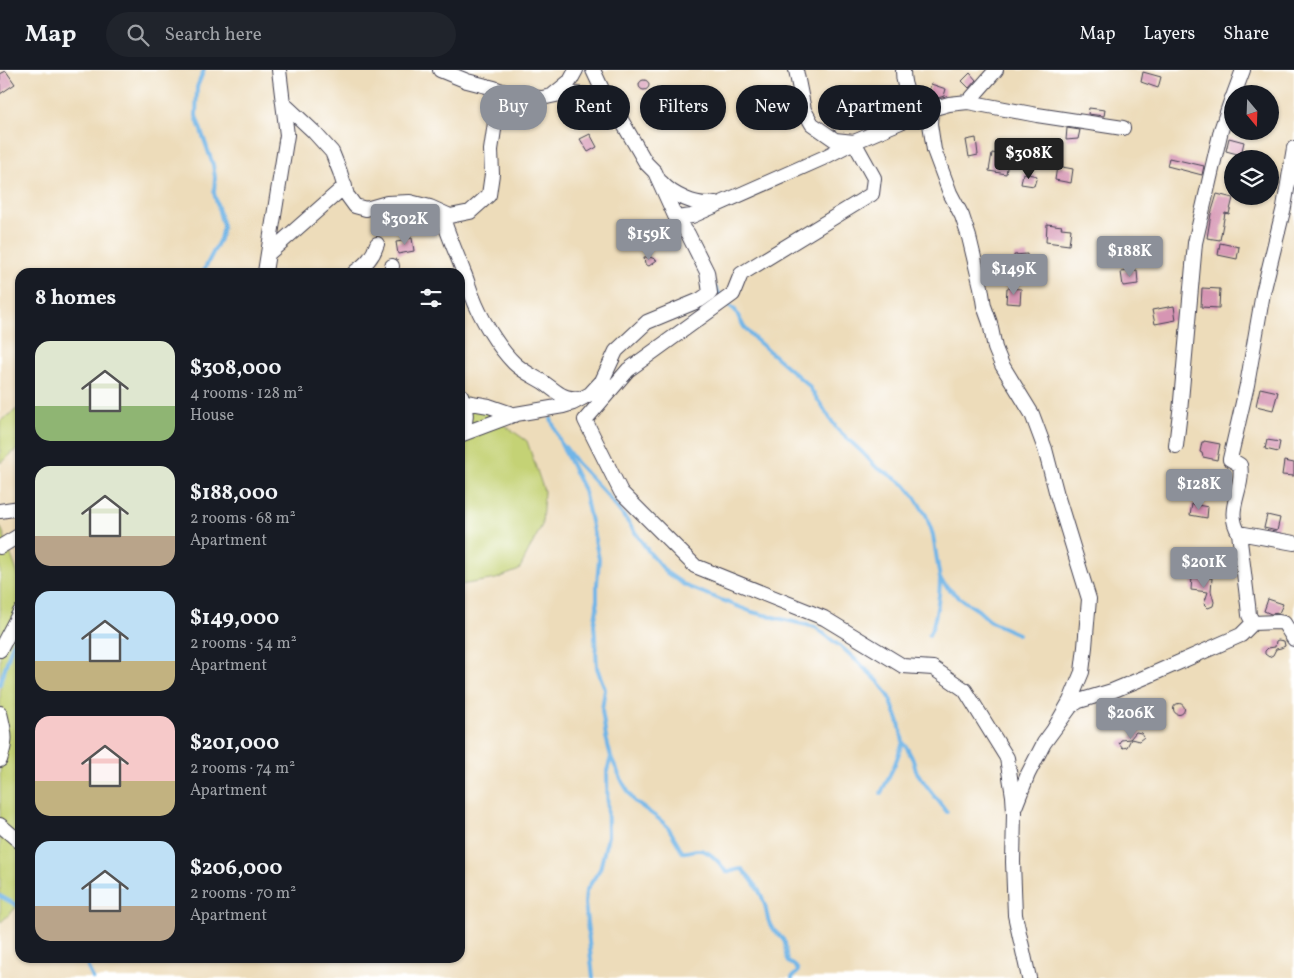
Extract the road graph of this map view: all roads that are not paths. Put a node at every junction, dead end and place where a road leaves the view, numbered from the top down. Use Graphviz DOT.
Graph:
graph roads {
  1 [pos="279,70"];
  2 [pos="440,70"];
  3 [pos="576,70"];
  4 [pos="593,70"];
  5 [pos="796,70"];
  6 [pos="903,70"];
  7 [pos="996,70"];
  8 [pos="1243,70"];
  9 [pos="482,85"];
  10 [pos="600,85"];
  11 [pos="905,85"];
  12 [pos="1237,85"];
  13 [pos="557,95"];
  14 [pos="552,96"];
  15 [pos="547,97"];
  16 [pos="968,102"];
  17 [pos="283,103"];
  18 [pos="941,106"];
  19 [pos="1224,121"];
  20 [pos="1123,128"];
  21 [pos="494,130"];
  22 [pos="627,130"];
  23 [pos="882,130"];
  24 [pos="931,130"];
  25 [pos="854,142"];
  26 [pos="1294,148"];
  27 [pos="655,172"];
  28 [pos="345,186"];
  29 [pos="726,202"];
  30 [pos="441,212"];
  31 [pos="676,218"];
  32 [pos="377,244"];
  33 [pos="268,254"];
  34 [pos="266,268"];
  35 [pos="361,268"];
  36 [pos="462,268"];
  37 [pos="465,275"];
  38 [pos="465,399"];
  39 [pos="581,399"];
  40 [pos="465,409"];
  41 [pos="515,414"];
  42 [pos="465,426"];
  43 [pos="465,432"];
  44 [pos="1176,446"];
  45 [pos="15,508"];
  46 [pos="0,510"];
  47 [pos="1239,533"];
  48 [pos="15,538"];
  49 [pos="1294,542"];
  50 [pos="0,547"];
  51 [pos="15,617"];
  52 [pos="0,623"];
  53 [pos="15,623"];
  54 [pos="1253,623"];
  55 [pos="1294,639"];
  56 [pos="0,650"];
  57 [pos="0,713"];
  58 [pos="1054,730"];
  59 [pos="0,760"];
  60 [pos="1014,812"];
  61 [pos="0,825"];
  62 [pos="15,838"];
  63 [pos="1029,978"];
  1 -- 17 [label="street"];
  2 -- 9 [label="street"];
  3 -- 14 [label="street"];
  4 -- 10 [label="street"];
  5 -- 25 [label="street"];
  6 -- 11 [label="street"];
  7 -- 16 [label="street"];
  8 -- 12 [label="street"];
  13 -- 14 [label="street"];
  14 -- 15 [label="street"];
  16 -- 18 [label="street"];
  16 -- 20 [label="street"];
  17 -- 28 [label="street"];
  17 -- 33 [label="street"];
  19 -- 44 [label="street"];
  21 -- 30 [label="street"];
  22 -- 27 [label="street"];
  23 -- 25 [label="street"];
  24 -- 58 [label="street"];
  25 -- 29 [label="street"];
  25 -- 60 [label="street"];
  26 -- 47 [label="street"];
  27 -- 29 [label="street"];
  27 -- 31 [label="street"];
  28 -- 30 [label="street"];
  28 -- 33 [label="street"];
  29 -- 31 [label="street"];
  30 -- 36 [label="street"];
  31 -- 39 [label="street"];
  32 -- 35 [label="street"];
  33 -- 34 [label="street"];
  37 -- 39 [label="street"];
  38 -- 41 [label="street"];
  39 -- 41 [label="street"];
  40 -- 42 [label="street"];
  41 -- 43 [label="street"];
  45 -- 46 [label="street"];
  47 -- 49 [label="street"];
  47 -- 54 [label="street"];
  48 -- 50 [label="street"];
  51 -- 52 [label="street"];
  53 -- 56 [label="street"];
  54 -- 55 [label="street"];
  54 -- 58 [label="street"];
  57 -- 59 [label="street"];
  58 -- 60 [label="street"];
  60 -- 63 [label="street"];
  61 -- 62 [label="street"];
}
